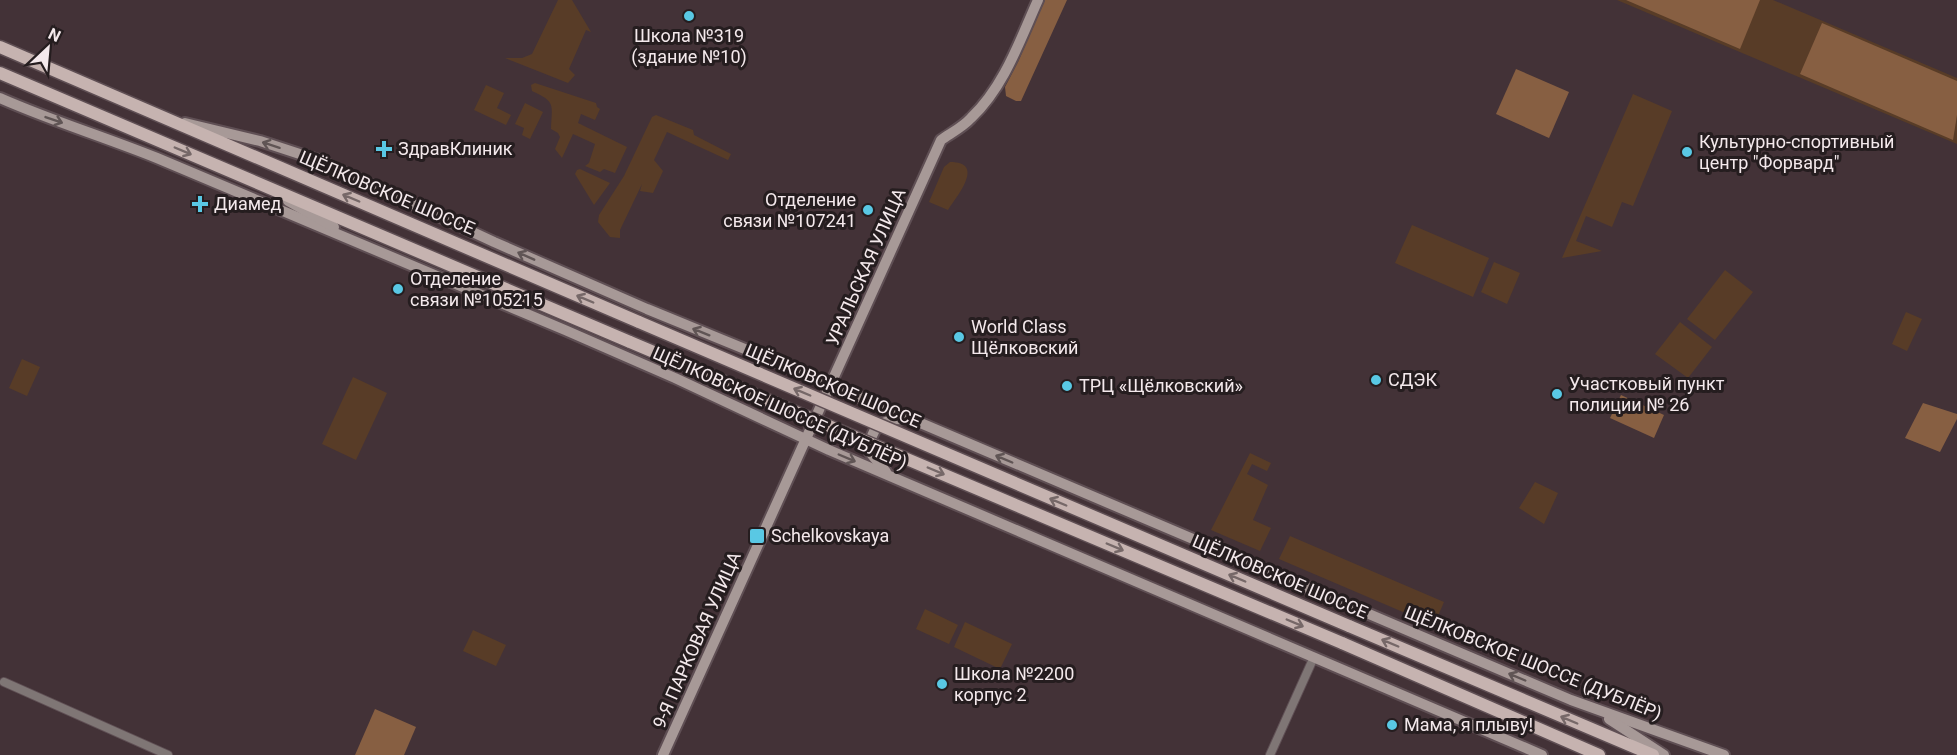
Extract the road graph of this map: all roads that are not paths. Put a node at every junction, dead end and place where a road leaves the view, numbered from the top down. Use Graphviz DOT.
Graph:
graph roads {
  1 [pos="1038,0"];
  2 [pos="0,47"];
  3 [pos="0,73"];
  4 [pos="0,98"];
  5 [pos="168,118"];
  6 [pos="252,180"];
  7 [pos="379,253"];
  8 [pos="831,385"];
  9 [pos="909,420"];
  10 [pos="806,439"];
  11 [pos="889,475"];
  12 [pos="1314,657"];
  13 [pos="4,682"];
  14 [pos="1571,700"];
  15 [pos="168,755"];
  16 [pos="663,755"];
  17 [pos="1270,755"];
  18 [pos="1542,755"];
  19 [pos="1599,755"];
  20 [pos="1653,755"];
  21 [pos="1664,755"];
  22 [pos="1724,755"];
  1 -- 8 [label="main road, УРАЛЬСКАЯ УЛИЦА"];
  2 -- 5 [label="main road, ЩЁЛКОВСКОЕ ШОССЕ"];
  3 -- 6 [label="main road, ЩЁЛКОВСКОЕ ШОССЕ, one-way"];
  4 -- 7 [label="main road, ЩЁЛКОВСКОЕ ШОССЕ (ДУБЛЁР), one-way"];
  8 -- 5 [label="main road, ЩЁЛКОВСКОЕ ШОССЕ (ДУБЛЁР), one-way"];
  20 -- 5 [label="main road, ЩЁЛКОВСКОЕ ШОССЕ, one-way, bridge"];
  6 -- 7 [label="main road"];
  6 -- 19 [label="main road, ЩЁЛКОВСКОЕ ШОССЕ, one-way, bridge"];
  7 -- 10 [label="main road, ЩЁЛКОВСКОЕ ШОССЕ (ДУБЛЁР)"];
  8 -- 9 [label="main road, ЩЁЛКОВСКОЕ ШОССЕ (ДУБЛЁР)"];
  8 -- 10 [label="main road, УРАЛЬСКАЯ УЛИЦА"];
  9 -- 11 [label="main road"];
  14 -- 9 [label="main road, ЩЁЛКОВСКОЕ ШОССЕ (ДУБЛЁР), one-way"];
  10 -- 11 [label="main road, ЩЁЛКОВСКОЕ ШОССЕ (ДУБЛЁР), one-way"];
  10 -- 16 [label="main road, 9-Я ПАРКОВАЯ УЛИЦА"];
  11 -- 12 [label="main road, ЩЁЛКОВСКОЕ ШОССЕ (ДУБЛЁР)"];
  12 -- 17 [label="street"];
  12 -- 18 [label="main road, ЩЁЛКОВСКОЕ ШОССЕ (ДУБЛЁР)"];
  13 -- 15 [label="street"];
  14 -- 21 [label="main road"];
  14 -- 22 [label="main road, ЩЁЛКОВСКОЕ ШОССЕ (ДУБЛЁР)"];
}
